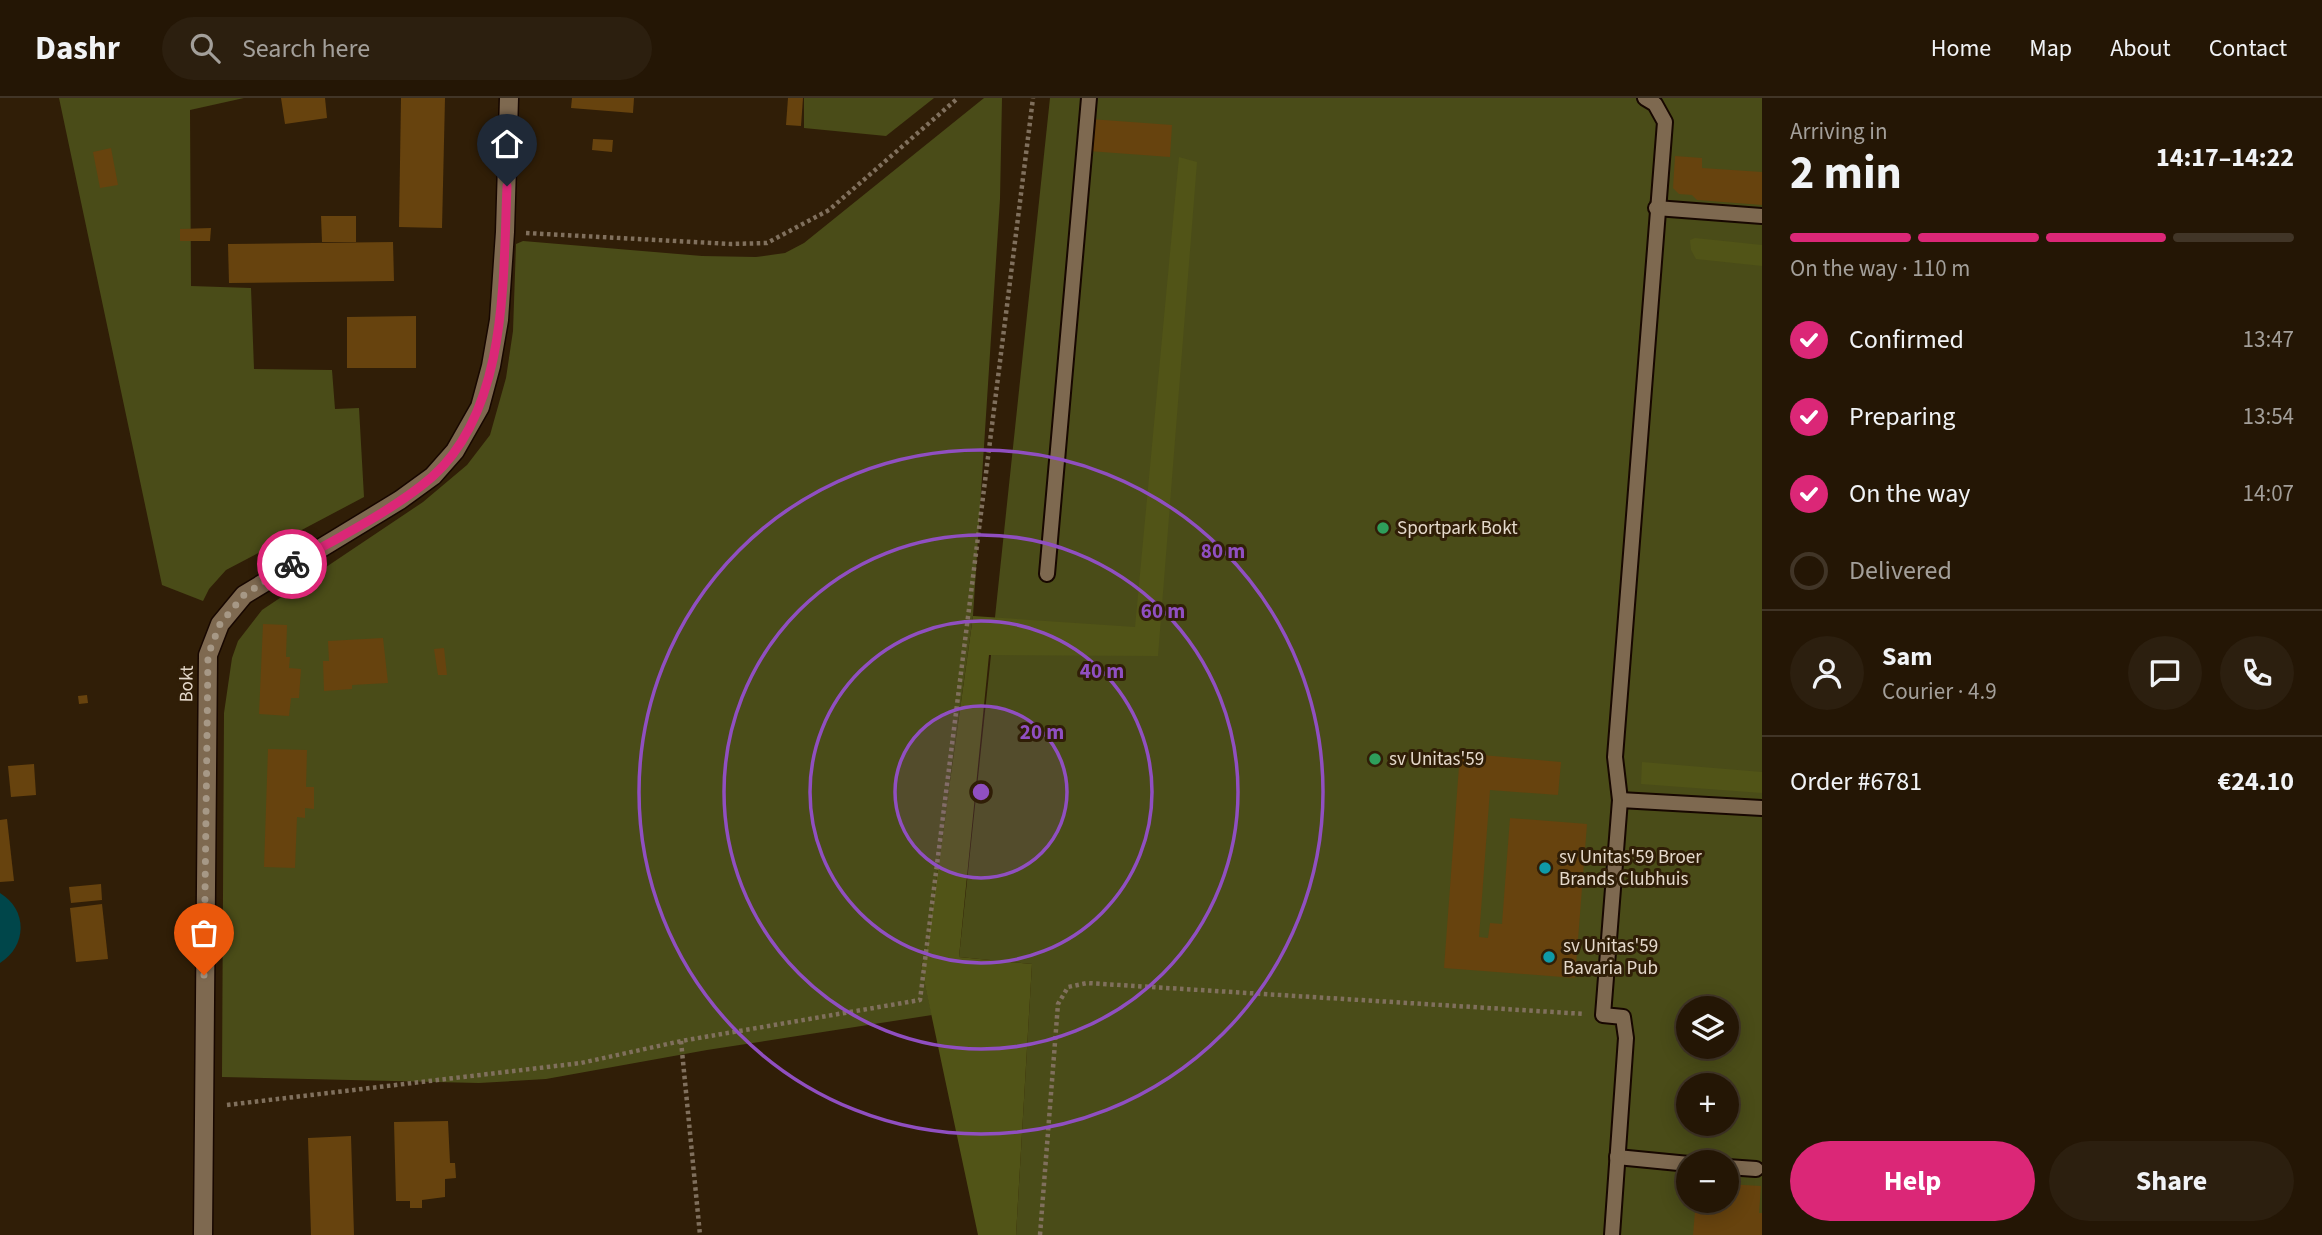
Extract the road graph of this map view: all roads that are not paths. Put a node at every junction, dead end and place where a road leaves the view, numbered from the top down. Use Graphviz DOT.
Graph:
graph roads {
  1 [pos="509,98"];
  2 [pos="1089,98"];
  3 [pos="1645,98"];
  4 [pos="1656,208"];
  5 [pos="1762,216"];
  6 [pos="1047,575"];
  7 [pos="1620,800"];
  8 [pos="1762,808"];
  9 [pos="1617,1157"];
  10 [pos="1676,1163"];
  11 [pos="1739,1168"];
  12 [pos="1756,1169"];
  13 [pos="202,1235"];
  14 [pos="1612,1235"];
  1 -- 13 [label="street, Bokt"];
  2 -- 6 [label="lane"];
  3 -- 4 [label="lane"];
  4 -- 5 [label="lane"];
  4 -- 7 [label="lane"];
  7 -- 8 [label="lane"];
  7 -- 9 [label="lane"];
  9 -- 10 [label="lane"];
  9 -- 14 [label="lane"];
  11 -- 12 [label="lane"];
}
